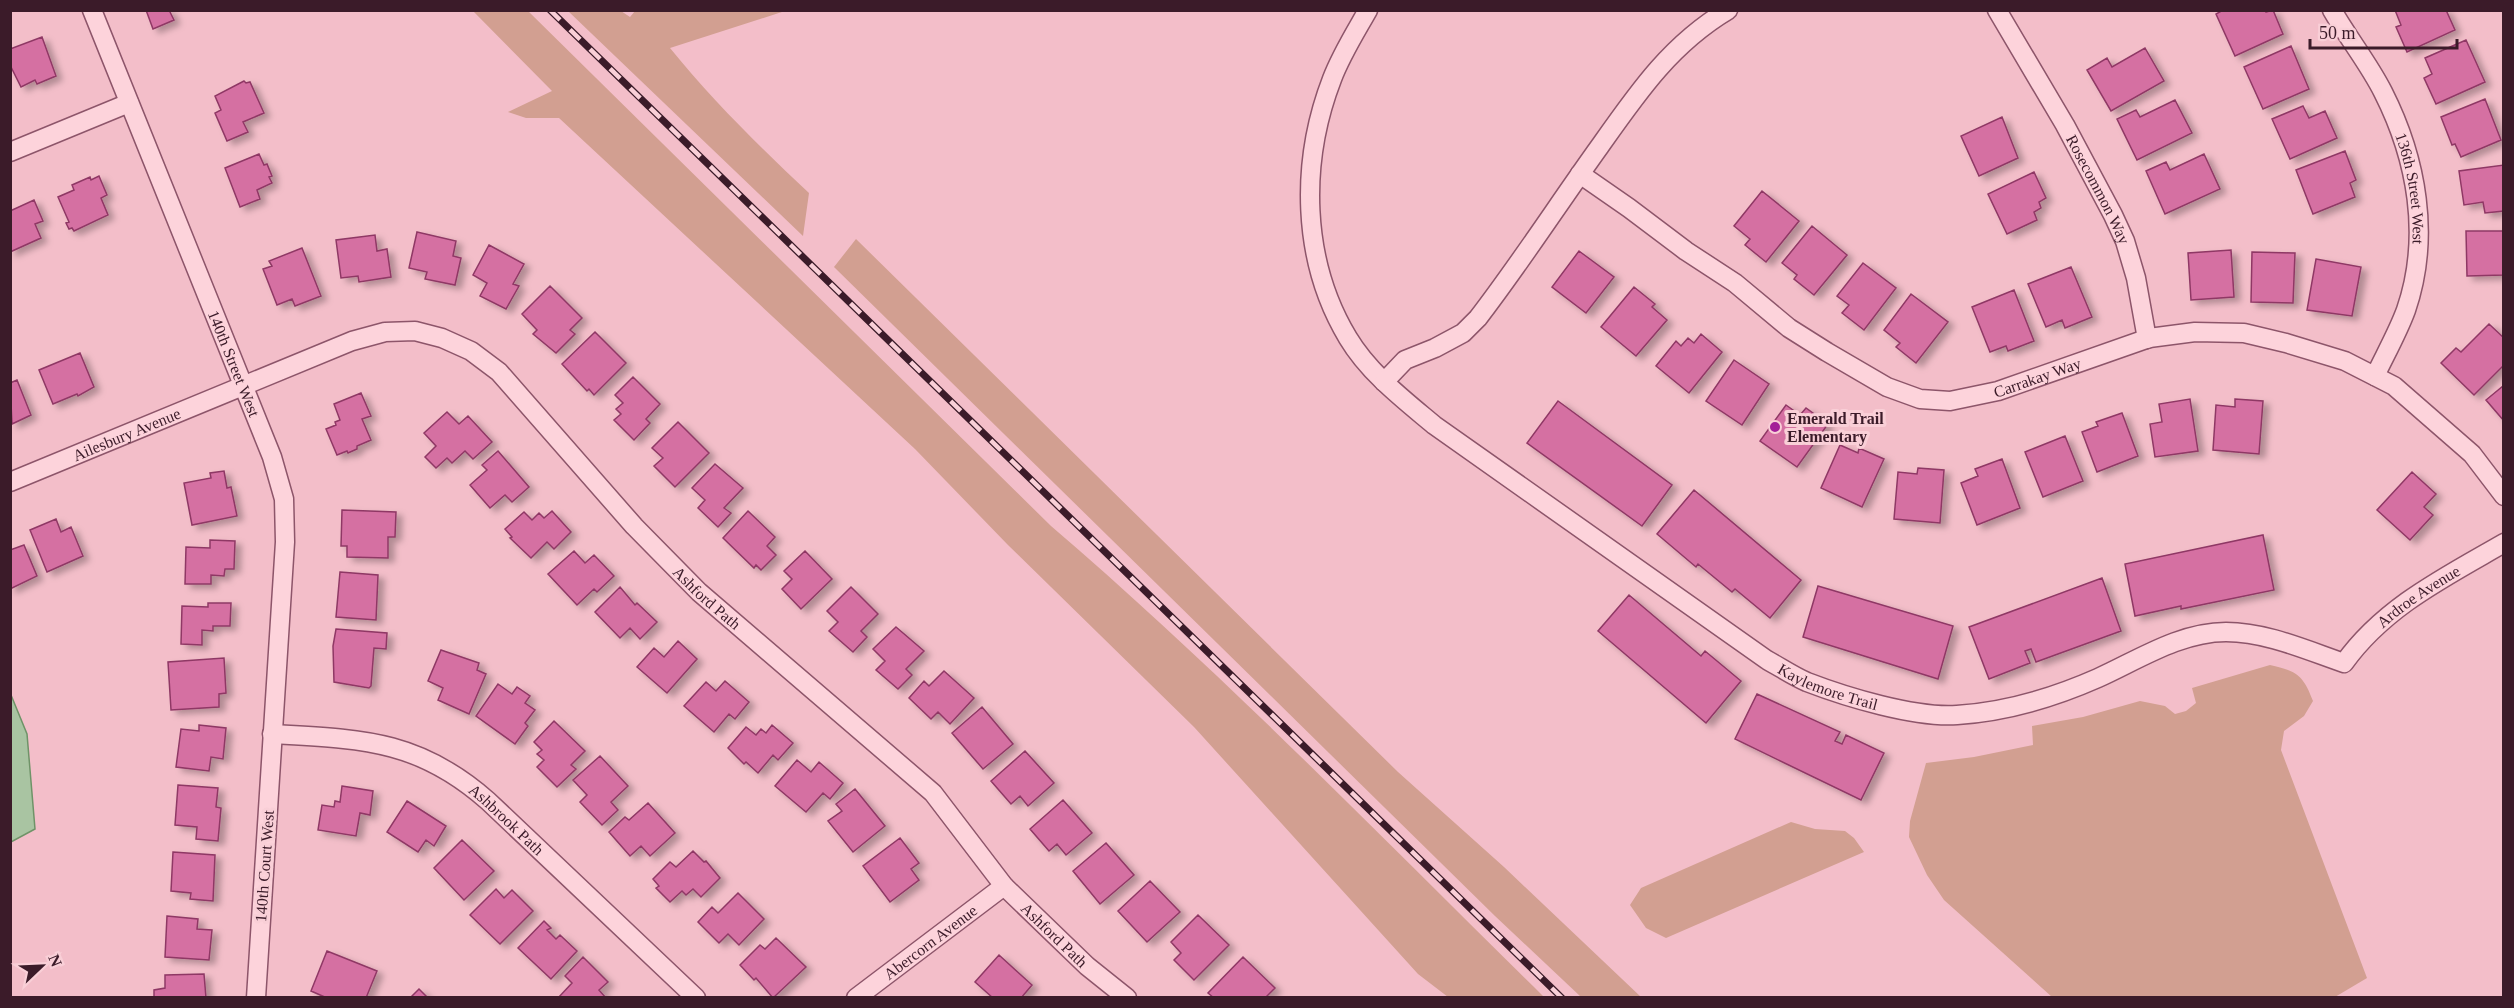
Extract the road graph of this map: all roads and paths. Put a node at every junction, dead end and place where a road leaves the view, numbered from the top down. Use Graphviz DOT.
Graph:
graph roads {
  1 [pos="92,10"];
  2 [pos="1368,10"];
  3 [pos="1728,10"];
  4 [pos="1997,10"];
  5 [pos="2332,10"];
  6 [pos="129,103"];
  7 [pos="10,152"];
  8 [pos="1580,174"];
  9 [pos="2147,339"];
  10 [pos="2375,376"];
  11 [pos="1384,382"];
  12 [pos="244,387"];
  13 [pos="10,482"];
  14 [pos="2504,496"];
  15 [pos="2504,543"];
  16 [pos="2344,663"];
  17 [pos="272,734"];
  18 [pos="1004,886"];
  19 [pos="256,998"];
  20 [pos="696,998"];
  21 [pos="856,998"];
  22 [pos="1127,998"];
  1 -- 6 [label="street, 140th Street West"];
  2 -- 11 [label="street, Kaylemore Trail"];
  3 -- 8 [label="street"];
  4 -- 9 [label="street, Rosecommon Way"];
  5 -- 10 [label="street, 136th Street West"];
  6 -- 7 [label="street"];
  6 -- 12 [label="street, 140th Street West"];
  8 -- 9 [label="street, Carrakay Way"];
  8 -- 11 [label="street"];
  9 -- 10 [label="street, Carrakay Way"];
  10 -- 14 [label="street, Carrakay Way"];
  11 -- 16 [label="street, Kaylemore Trail"];
  12 -- 13 [label="street, Ailesbury Avenue"];
  12 -- 17 [label="street, 140th Street West"];
  12 -- 18 [label="street, Ashford Path"];
  15 -- 16 [label="street, Ardroe Avenue"];
  17 -- 19 [label="street, 140th Court West"];
  17 -- 20 [label="street, Ashbrook Path"];
  18 -- 21 [label="street, Abercorn Avenue"];
  18 -- 22 [label="street, Ashford Path"];
}
